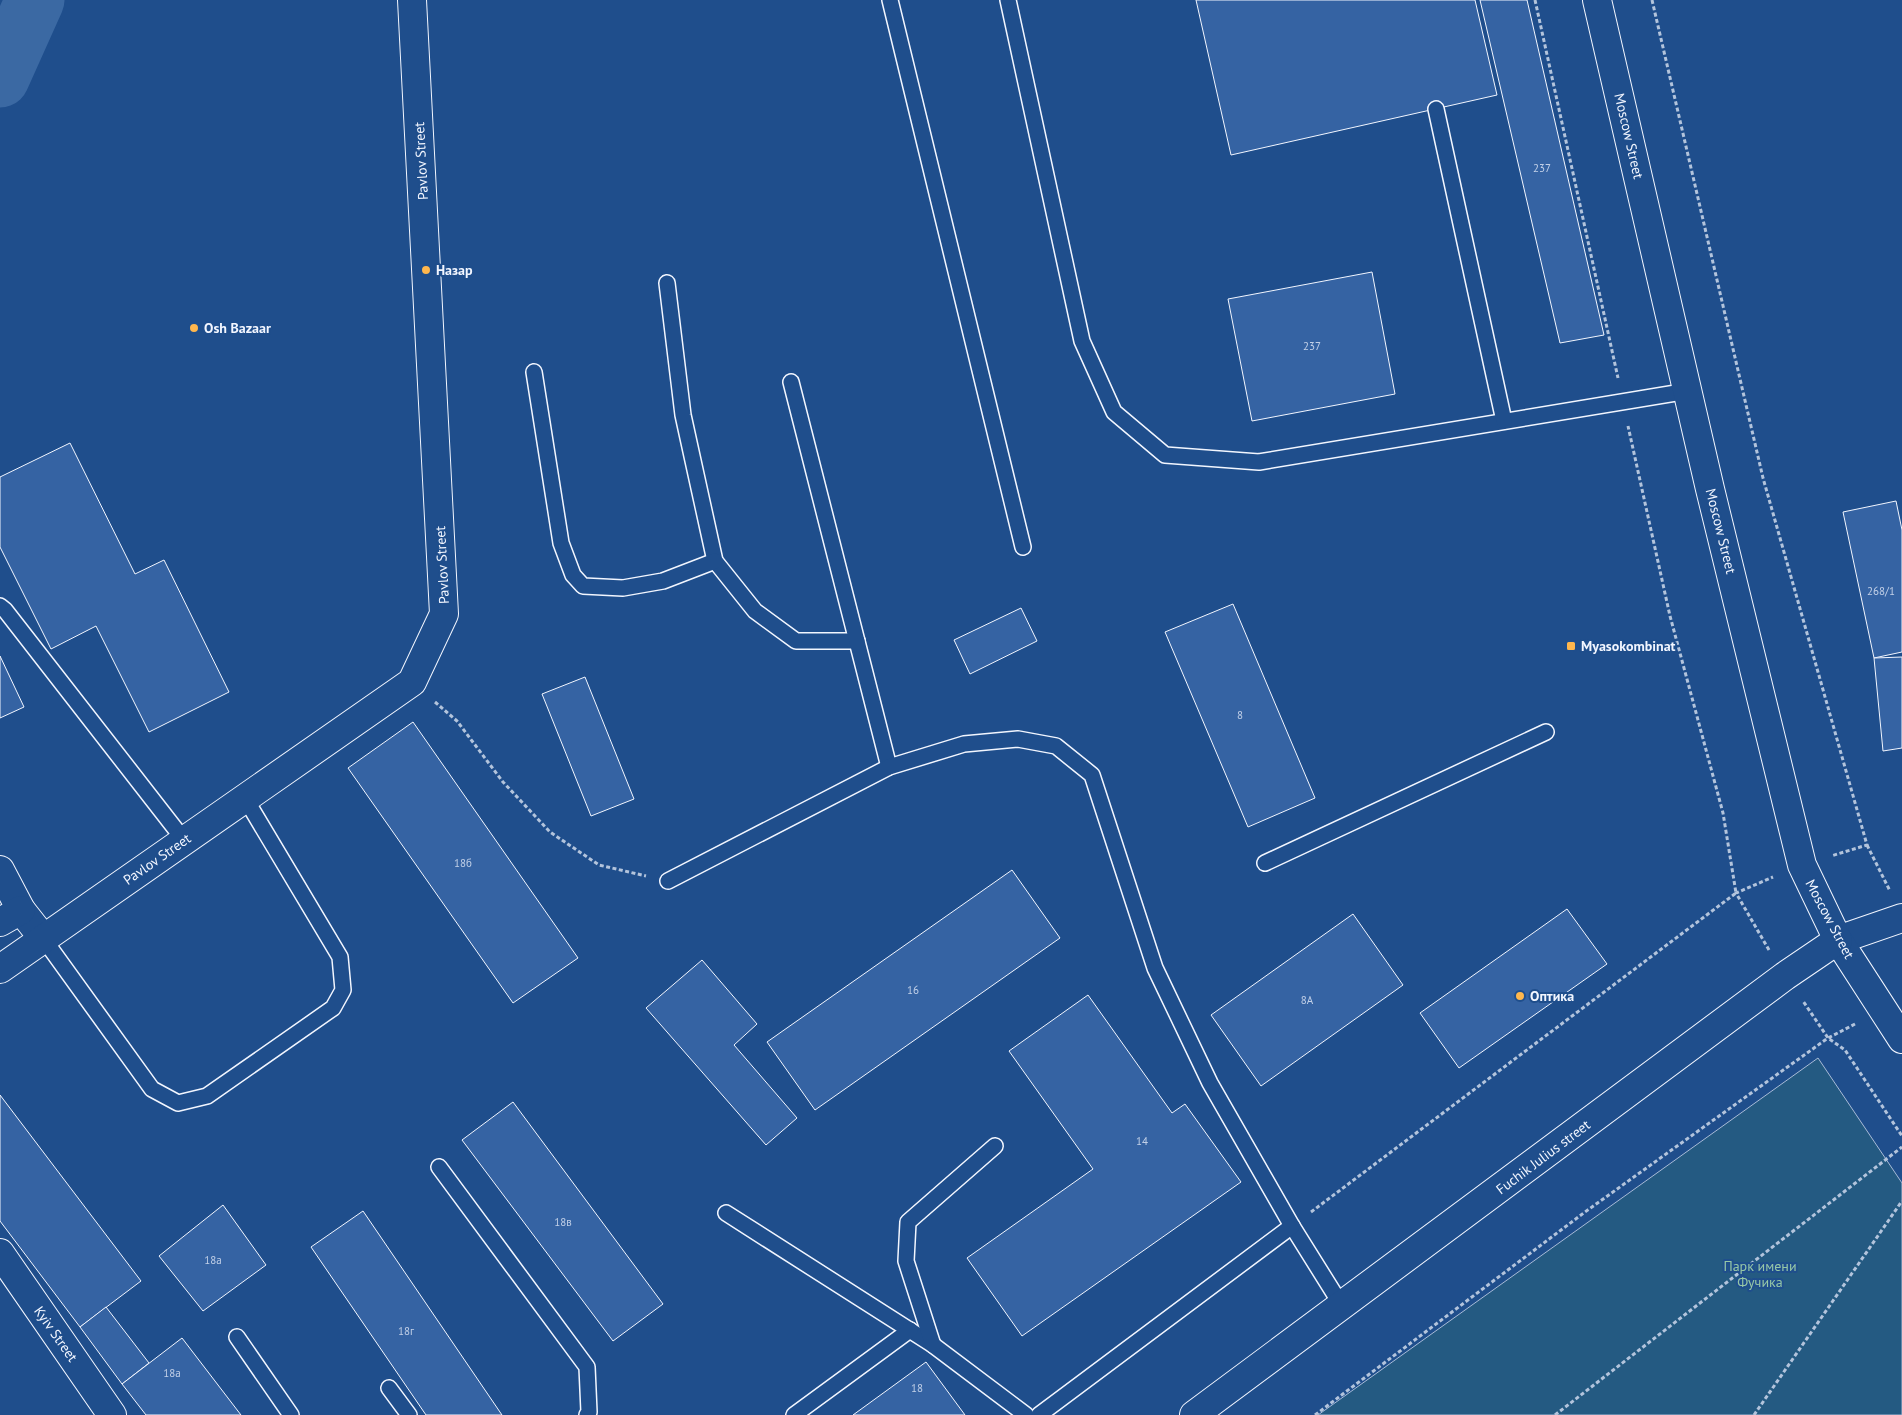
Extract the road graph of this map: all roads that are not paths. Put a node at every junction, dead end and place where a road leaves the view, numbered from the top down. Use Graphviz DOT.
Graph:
graph roads {
  1 [pos="412,0"];
  2 [pos="890,0"];
  3 [pos="1008,0"];
  4 [pos="1597,0"];
  5 [pos="1436,109"];
  6 [pos="667,283"];
  7 [pos="534,372"];
  8 [pos="791,382"];
  9 [pos="1688,391"];
  10 [pos="1504,421"];
  11 [pos="1023,547"];
  12 [pos="715,560"];
  13 [pos="0,606"];
  14 [pos="857,641"];
  15 [pos="1546,732"];
  16 [pos="889,767"];
  17 [pos="246,798"];
  18 [pos="184,840"];
  19 [pos="1265,863"];
  20 [pos="0,870"];
  21 [pos="668,881"];
  22 [pos="1898,907"];
  23 [pos="10,916"];
  24 [pos="44,938"];
  25 [pos="1838,940"];
  26 [pos="0,968"];
  27 [pos="1902,1039"];
  28 [pos="995,1146"];
  29 [pos="439,1167"];
  30 [pos="726,1213"];
  31 [pos="1292,1226"];
  32 [pos="0,1253"];
  33 [pos="1342,1306"];
  34 [pos="910,1330"];
  35 [pos="237,1337"];
  36 [pos="933,1345"];
  37 [pos="389,1388"];
  38 [pos="112,1415"];
  39 [pos="291,1415"];
  40 [pos="409,1415"];
  41 [pos="587,1415"];
  42 [pos="794,1415"];
  43 [pos="1026,1415"];
  44 [pos="1039,1415"];
  45 [pos="1194,1415"];
  1 -- 17 [label="main road, Pavlov Street"];
  2 -- 11 [label="lane"];
  3 -- 10 [label="lane"];
  4 -- 9 [label="main road, Moscow Street"];
  5 -- 10 [label="lane"];
  6 -- 12 [label="lane"];
  7 -- 12 [label="lane"];
  8 -- 14 [label="lane"];
  9 -- 10 [label="lane"];
  9 -- 25 [label="main road, Moscow Street"];
  12 -- 14 [label="lane"];
  13 -- 18 [label="lane"];
  14 -- 16 [label="lane"];
  15 -- 19 [label="lane"];
  16 -- 21 [label="lane"];
  16 -- 31 [label="lane"];
  17 -- 18 [label="main road, Pavlov Street"];
  17 -- 24 [label="lane"];
  18 -- 24 [label="main road, Pavlov Street"];
  20 -- 23 [label="main road"];
  22 -- 25 [label="main road, Fuchik Julius street"];
  23 -- 24 [label="main road"];
  24 -- 26 [label="main road, Pavlov Street"];
  25 -- 27 [label="main road, Moscow Street"];
  25 -- 33 [label="main road, Fuchik Julius street"];
  28 -- 36 [label="lane"];
  29 -- 41 [label="lane"];
  30 -- 34 [label="lane"];
  31 -- 33 [label="lane"];
  31 -- 44 [label="lane"];
  32 -- 38 [label="main road, Kyiv Street"];
  33 -- 45 [label="main road, Fuchik Julius street"];
  34 -- 36 [label="lane"];
  34 -- 42 [label="lane"];
  35 -- 39 [label="lane"];
  36 -- 43 [label="lane"];
  37 -- 40 [label="lane"];
}
